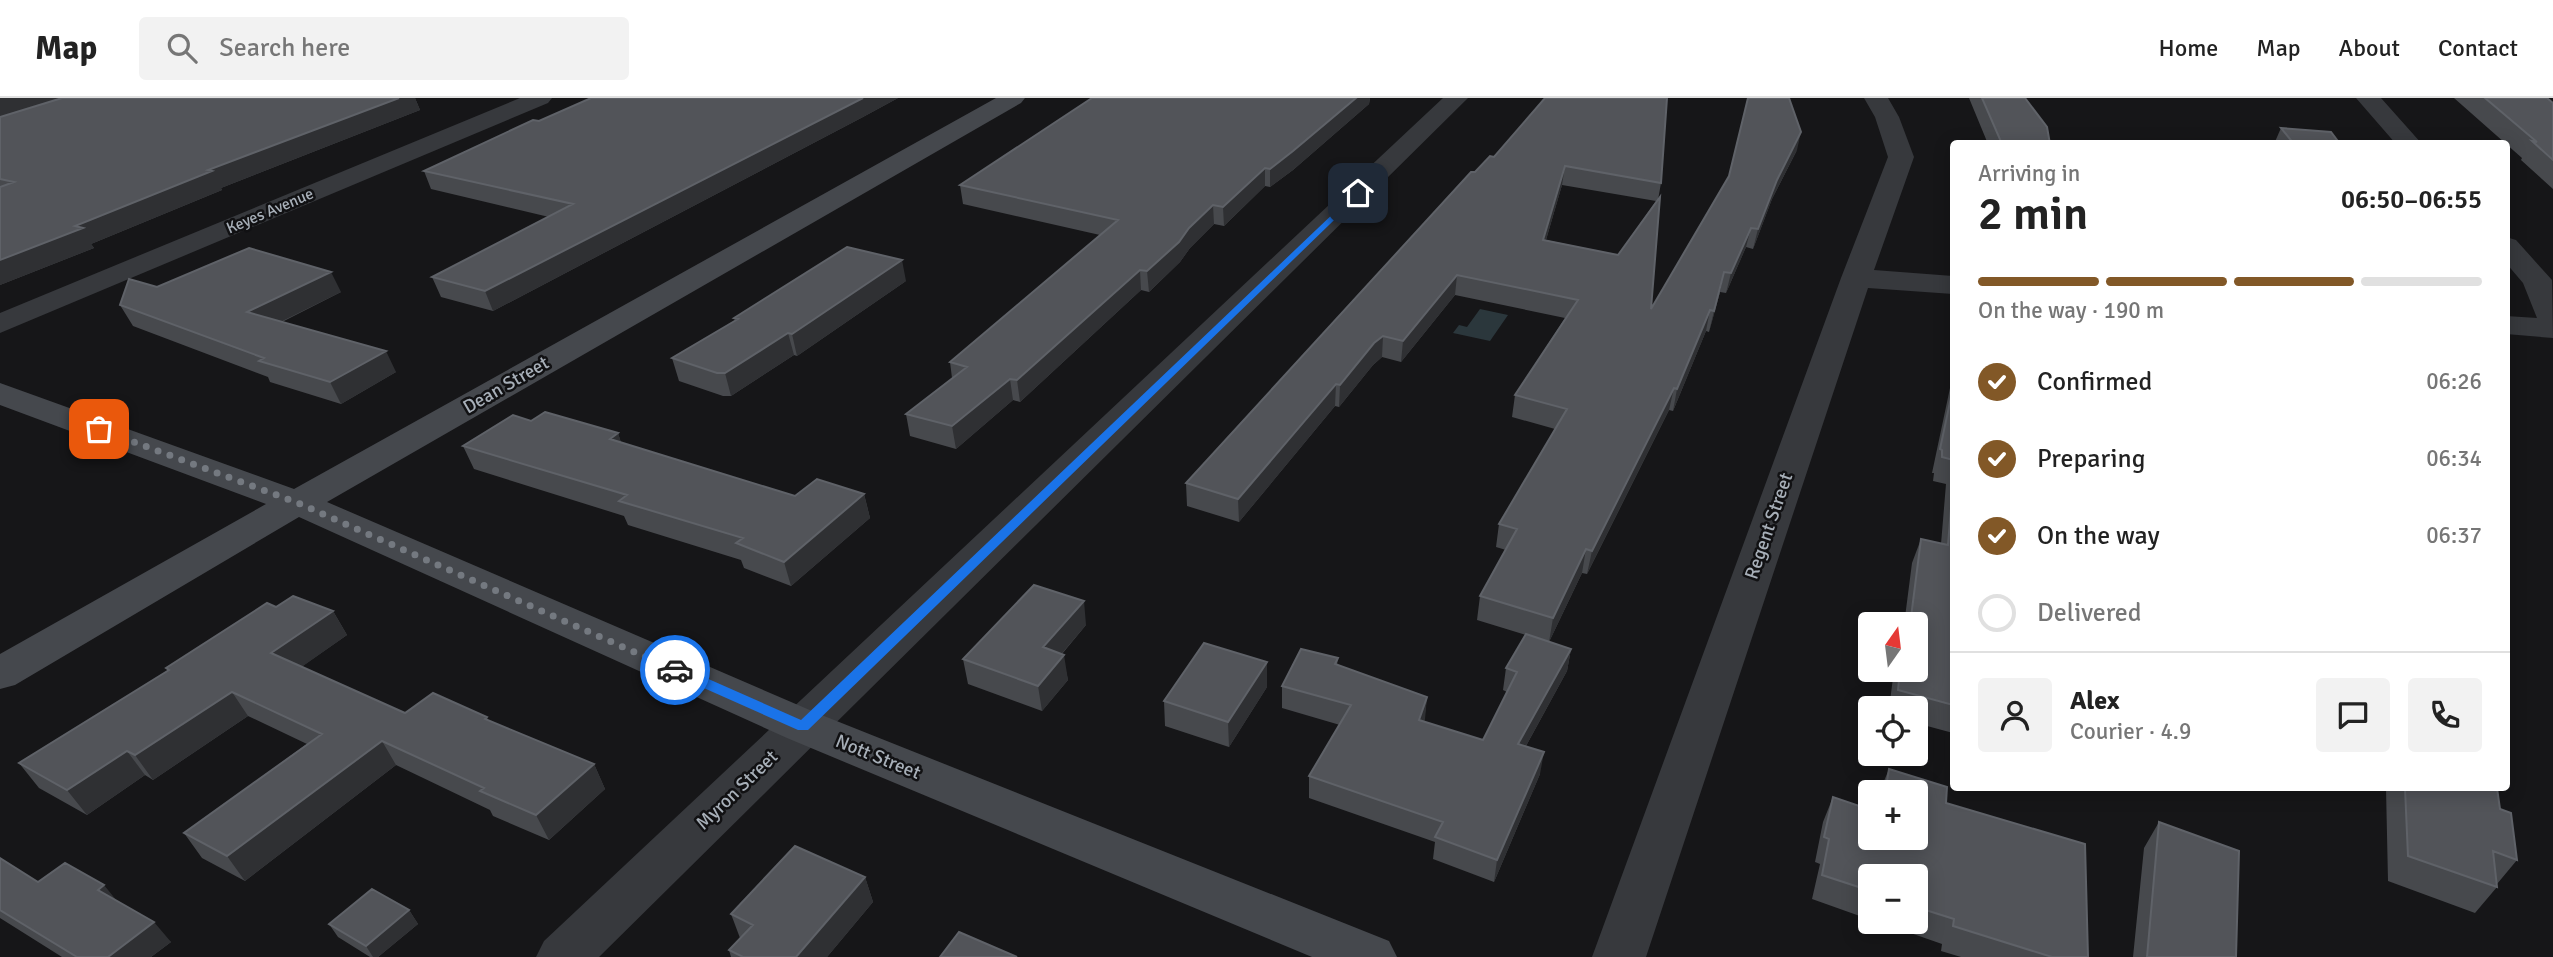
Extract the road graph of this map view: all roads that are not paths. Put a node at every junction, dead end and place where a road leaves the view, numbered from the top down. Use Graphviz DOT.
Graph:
graph roads {
  1 [pos="540,98"];
  2 [pos="1013,98"];
  3 [pos="1457,98"];
  4 [pos="1876,98"];
  5 [pos="2368,98"];
  6 [pos="2406,140"];
  7 [pos="2510,250"];
  8 [pos="1856,278"];
  9 [pos="1950,285"];
  10 [pos="2553,319"];
  11 [pos="0,324"];
  12 [pos="2510,325"];
  13 [pos="2553,328"];
  14 [pos="0,393"];
  15 [pos="298,503"];
  16 [pos="0,674"];
  17 [pos="803,726"];
  18 [pos="563,957"];
  19 [pos="1370,957"];
  20 [pos="1619,957"];
  1 -- 11 [label="street, Keyes Avenue"];
  2 -- 15 [label="main road, Dean Street"];
  3 -- 17 [label="street, Myron Street"];
  4 -- 8 [label="street, Regent Street"];
  5 -- 6 [label="street"];
  7 -- 10 [label="street"];
  8 -- 9 [label="street"];
  8 -- 20 [label="street, Regent Street"];
  12 -- 13 [label="street"];
  14 -- 15 [label="main road, Nott Street"];
  15 -- 16 [label="main road, Dean Street"];
  15 -- 17 [label="main road, Nott Street"];
  17 -- 18 [label="street, Myron Street"];
  17 -- 19 [label="main road, Nott Street"];
}
